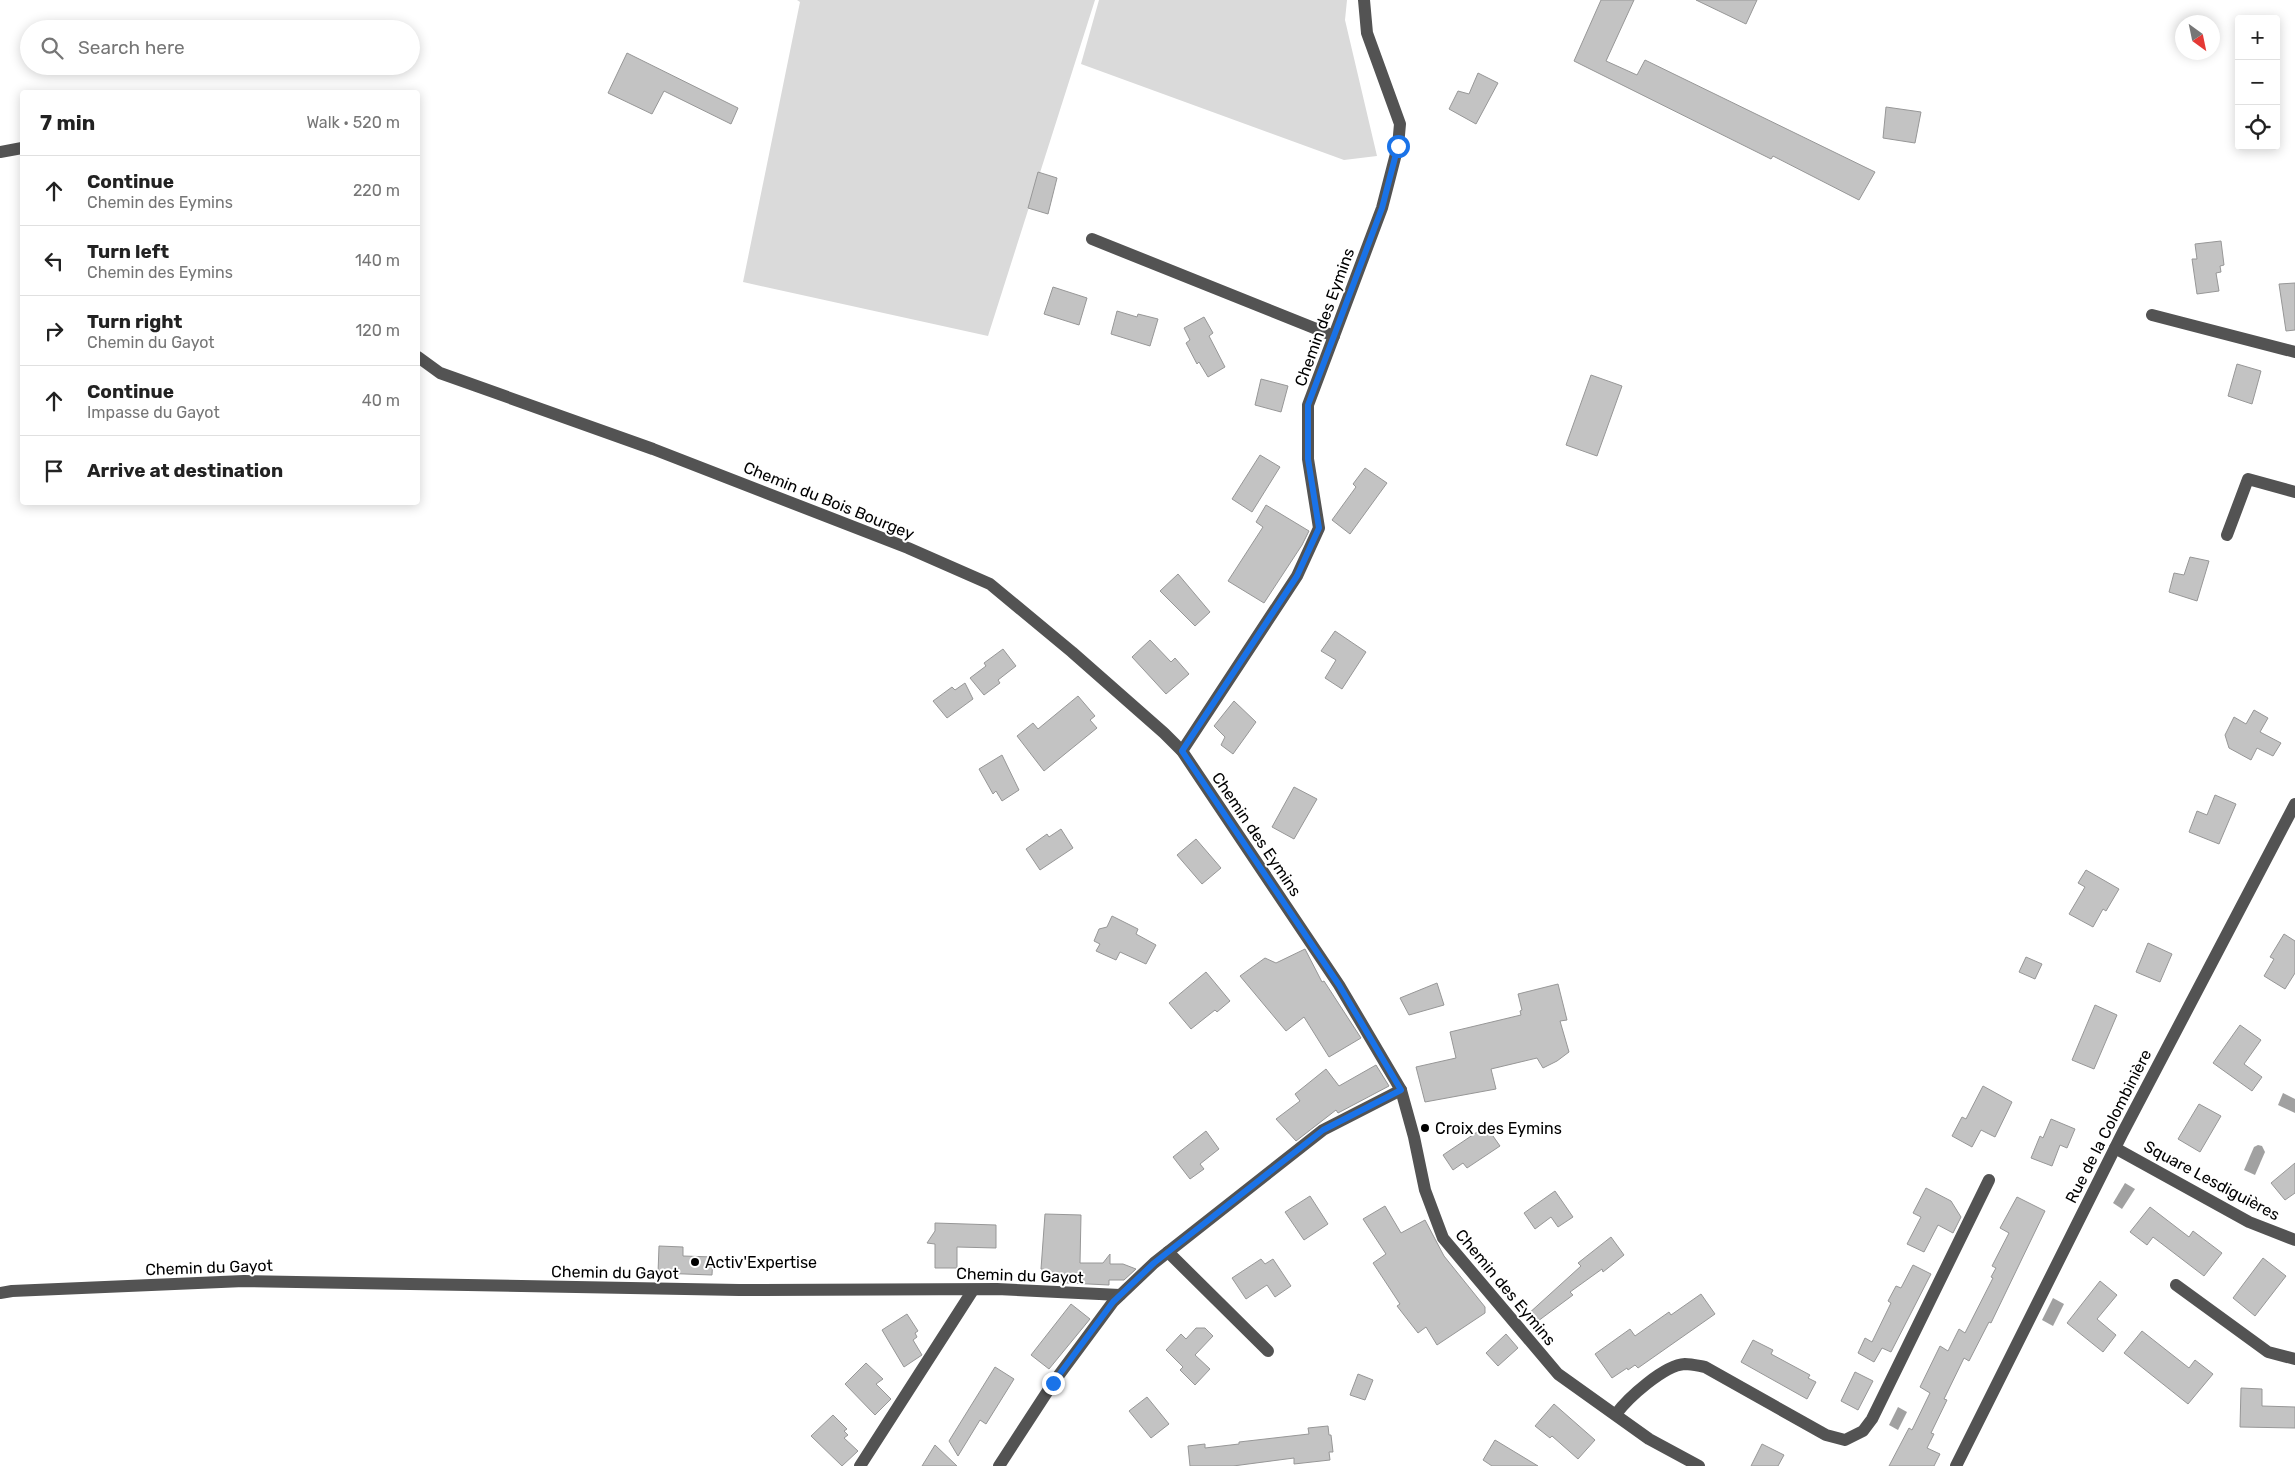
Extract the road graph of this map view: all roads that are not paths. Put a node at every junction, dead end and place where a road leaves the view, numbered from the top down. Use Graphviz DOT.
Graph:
graph roads {
  1 [pos="1364,0"];
  2 [pos="20,148"];
  3 [pos="0,152"];
  4 [pos="1092,239"];
  5 [pos="2152,315"];
  6 [pos="1334,336"];
  7 [pos="2295,352"];
  8 [pos="420,358"];
  9 [pos="2295,492"];
  10 [pos="2227,535"];
  11 [pos="1182,751"];
  12 [pos="2295,804"];
  13 [pos="1401,1090"];
  14 [pos="2115,1148"];
  15 [pos="1989,1180"];
  16 [pos="2295,1240"];
  17 [pos="1168,1252"];
  18 [pos="2176,1285"];
  19 [pos="973,1290"];
  20 [pos="0,1293"];
  21 [pos="1120,1295"];
  22 [pos="1268,1351"];
  23 [pos="2295,1359"];
  24 [pos="1616,1414"];
  25 [pos="860,1466"];
  26 [pos="999,1466"];
  27 [pos="1698,1466"];
  28 [pos="1956,1466"];
  1 -- 6 [label="street, Chemin des Eymins"];
  2 -- 3 [label="street"];
  4 -- 6 [label="street"];
  5 -- 7 [label="street"];
  6 -- 11 [label="street, Chemin des Eymins"];
  8 -- 11 [label="street, Chemin du Bois Bourgey"];
  9 -- 10 [label="street"];
  11 -- 13 [label="street, Chemin des Eymins"];
  12 -- 14 [label="street, Rue de la Colombinière"];
  13 -- 17 [label="street"];
  13 -- 24 [label="street, Chemin des Eymins"];
  14 -- 16 [label="street, Square Lesdiguières"];
  14 -- 28 [label="street, Rue de la Colombinière"];
  15 -- 24 [label="street"];
  17 -- 21 [label="street"];
  17 -- 22 [label="street"];
  18 -- 23 [label="street"];
  19 -- 20 [label="street, Chemin du Gayot"];
  19 -- 21 [label="street, Chemin du Gayot"];
  19 -- 25 [label="street"];
  21 -- 26 [label="street"];
  24 -- 27 [label="street, Chemin des Eymins"];
}
